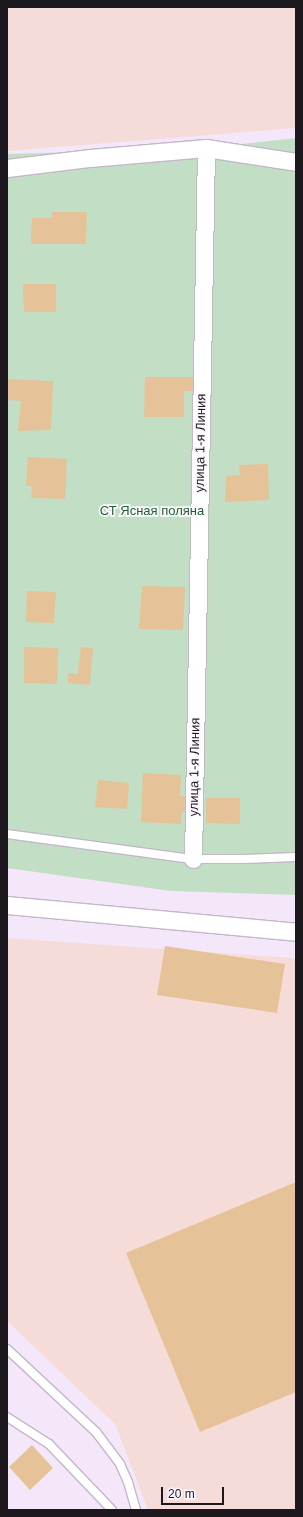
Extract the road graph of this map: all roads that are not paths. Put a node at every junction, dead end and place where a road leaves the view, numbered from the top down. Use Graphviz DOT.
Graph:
graph roads {
  1 [pos="206,148"];
  2 [pos="296,162"];
  3 [pos="7,168"];
  4 [pos="7,834"];
  5 [pos="296,857"];
  6 [pos="193,859"];
  7 [pos="7,905"];
  8 [pos="296,932"];
  9 [pos="7,1350"];
  10 [pos="7,1417"];
  11 [pos="112,1510"];
  12 [pos="136,1510"];
  1 -- 2 [label="street"];
  1 -- 3 [label="street"];
  1 -- 6 [label="street, улица 1-я Линия"];
  4 -- 6 [label="lane"];
  5 -- 6 [label="lane"];
  7 -- 8 [label="street"];
  9 -- 12 [label="lane"];
  10 -- 11 [label="lane"];
}
